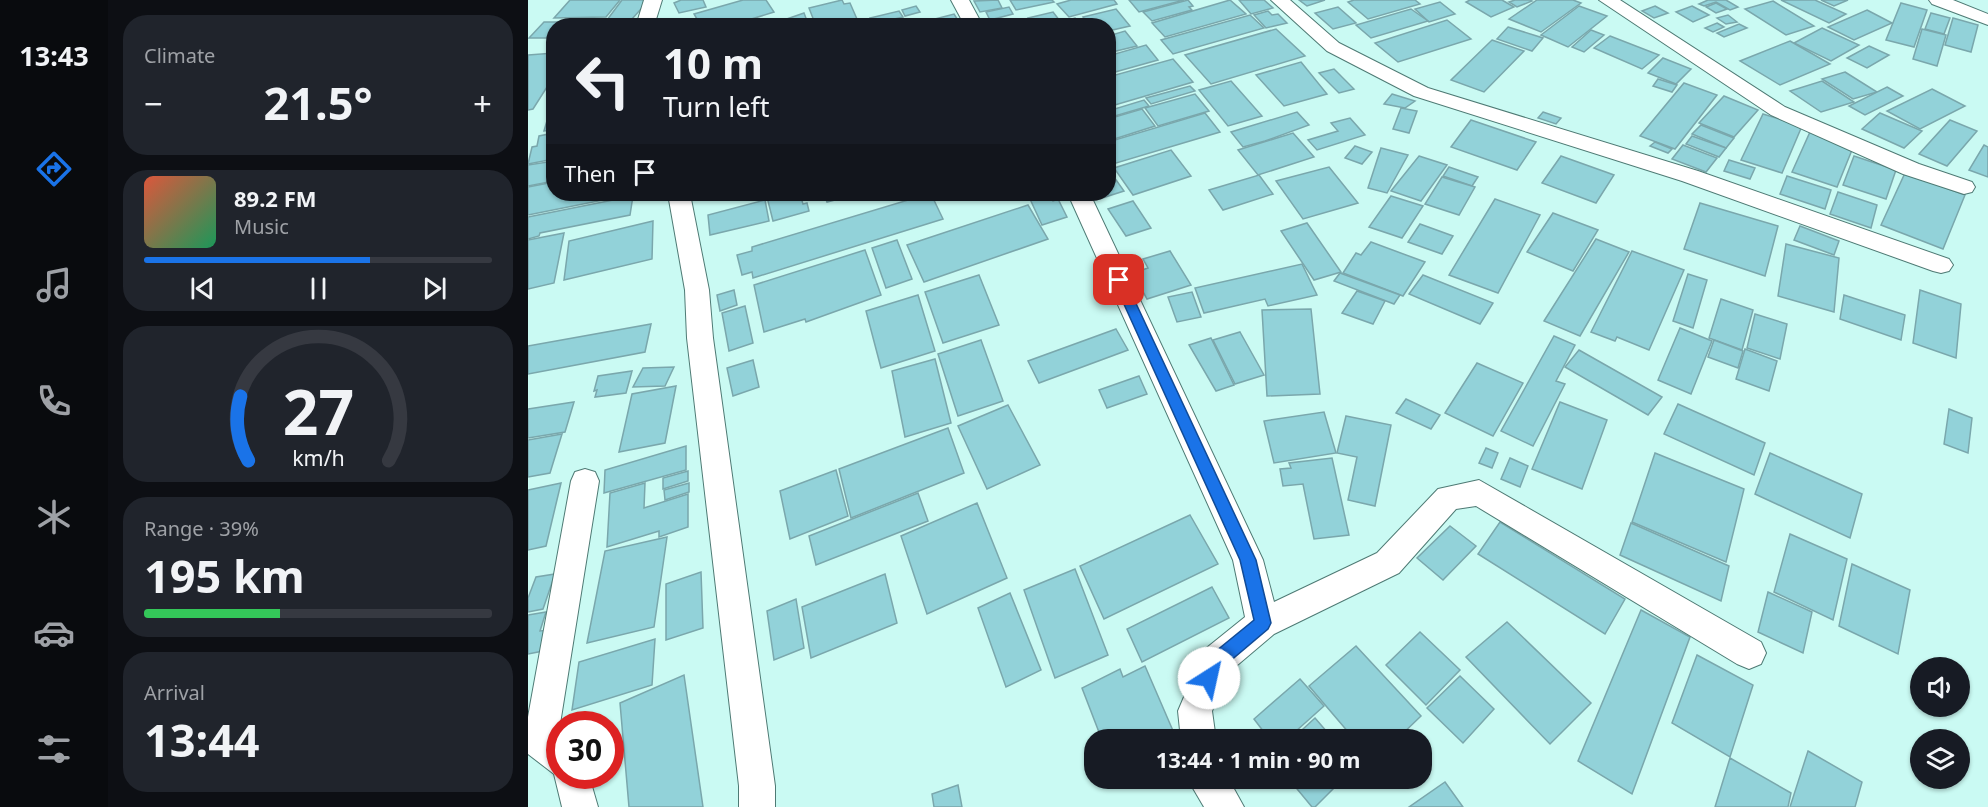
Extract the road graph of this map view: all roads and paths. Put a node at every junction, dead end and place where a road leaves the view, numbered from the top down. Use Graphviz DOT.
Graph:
graph roads {
  1 [pos="653,0"];
  2 [pos="960,0"];
  3 [pos="1280,0"];
  4 [pos="1608,0"];
  5 [pos="1938,0"];
  6 [pos="647,18"];
  7 [pos="970,18"];
  8 [pos="1988,20"];
  9 [pos="1964,187"];
  10 [pos="680,201"];
  11 [pos="1082,201"];
  12 [pos="1941,265"];
  13 [pos="585,481"];
  14 [pos="1263,623"];
  15 [pos="1749,653"];
  16 [pos="1197,729"];
  17 [pos="543,749"];
  18 [pos="575,789"];
  19 [pos="1213,789"];
  20 [pos="580,807"];
  21 [pos="757,807"];
  22 [pos="1226,807"];
  1 -- 6 [label="street"];
  2 -- 7 [label="street"];
  3 -- 12 [label="street"];
  4 -- 9 [label="street"];
  5 -- 8 [label="street"];
  10 -- 21 [label="street"];
  11 -- 14 [label="street"];
  13 -- 17 [label="street"];
  14 -- 15 [label="street"];
  14 -- 16 [label="street"];
  18 -- 20 [label="street"];
  19 -- 22 [label="street"];
}
